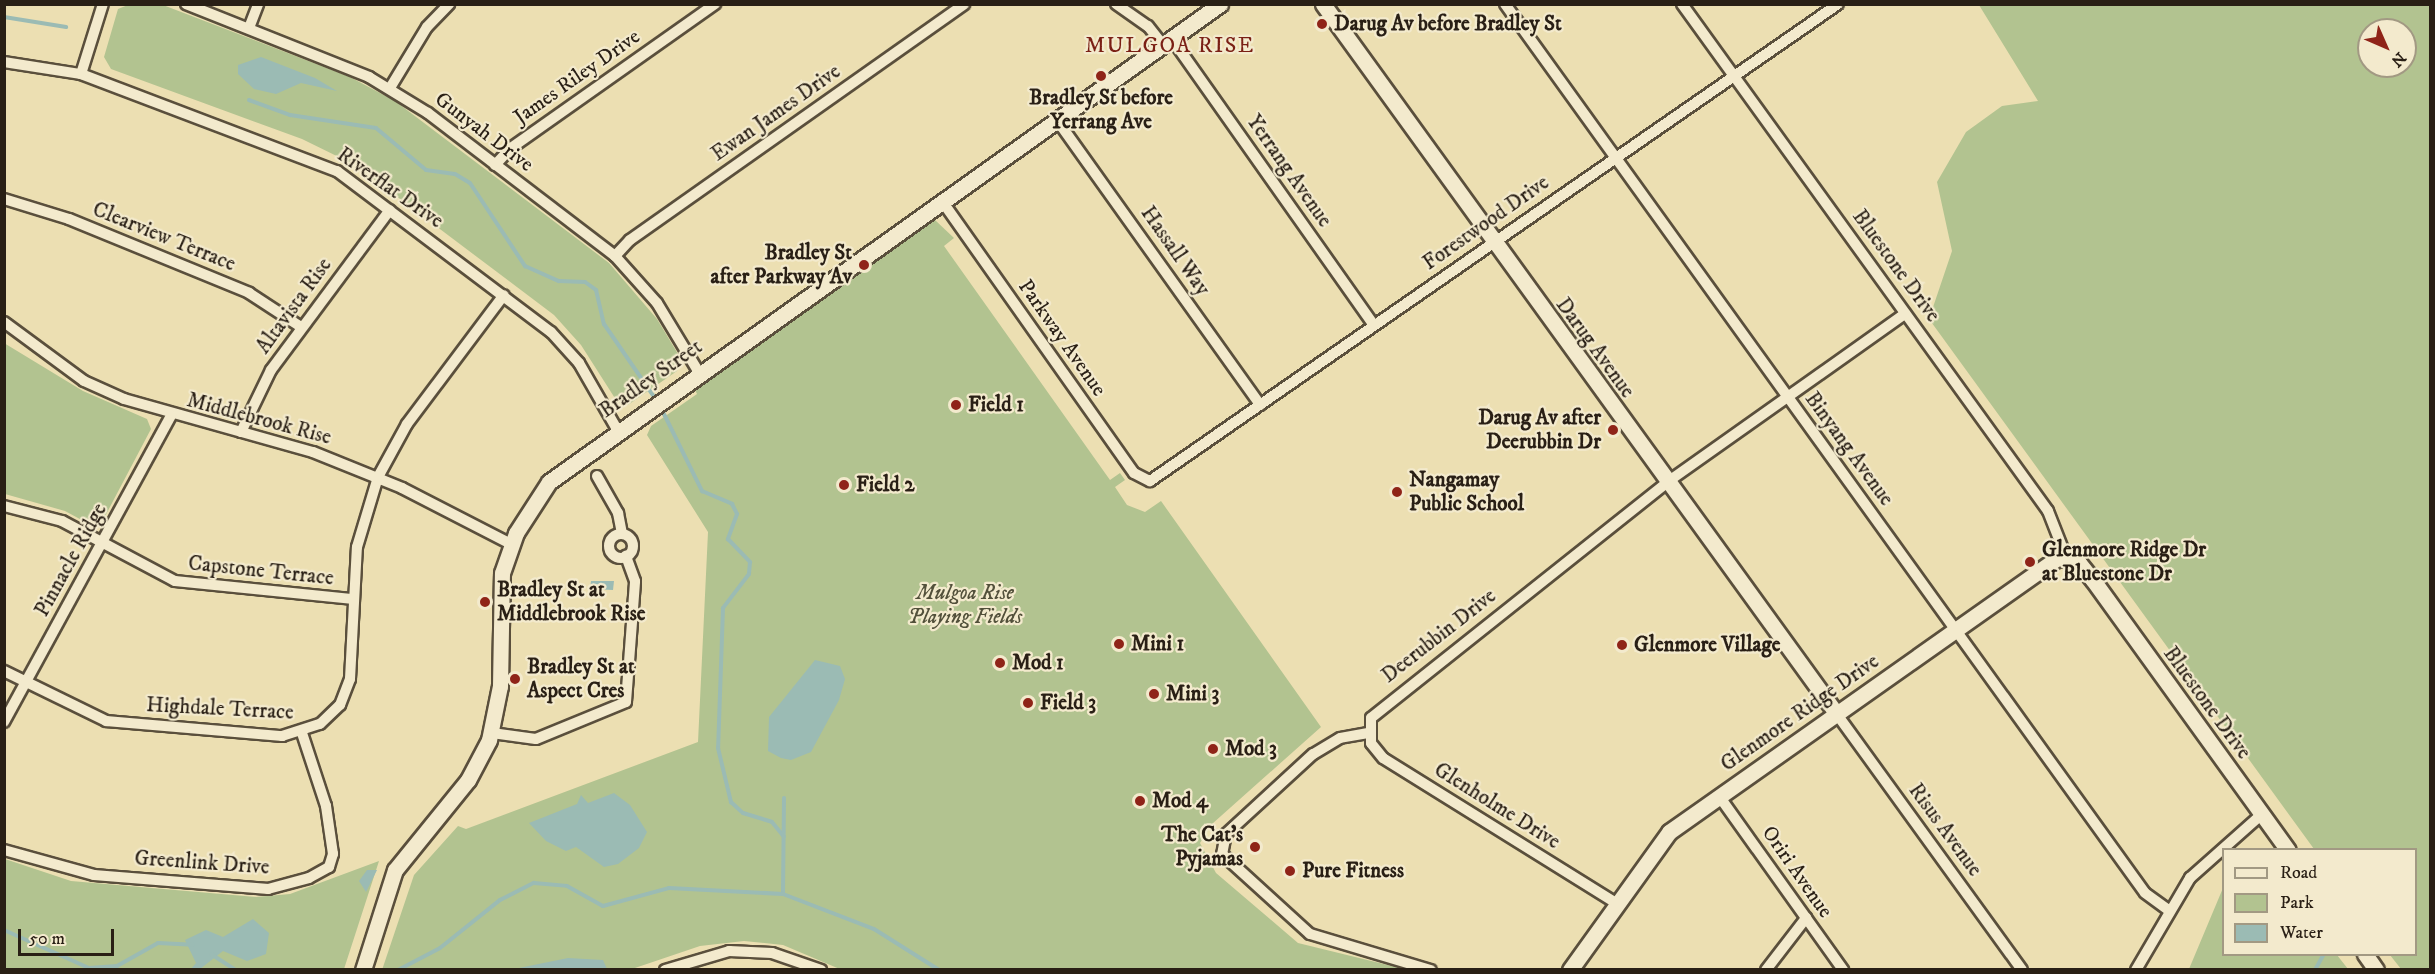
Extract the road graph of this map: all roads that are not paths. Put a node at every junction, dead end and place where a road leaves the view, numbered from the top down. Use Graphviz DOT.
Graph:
graph roads {
  1 [pos="103,4"];
  2 [pos="186,4"];
  3 [pos="258,4"];
  4 [pos="449,4"];
  5 [pos="715,4"];
  6 [pos="964,4"];
  7 [pos="1116,4"];
  8 [pos="1220,4"];
  9 [pos="1323,4"];
  10 [pos="1505,4"];
  11 [pos="1682,4"];
  12 [pos="1838,4"];
  13 [pos="249,28"];
  14 [pos="1167,42"];
  15 [pos="4,62"];
  16 [pos="81,74"];
  17 [pos="1735,79"];
  18 [pos="390,88"];
  19 [pos="1058,120"];
  20 [pos="1614,158"];
  21 [pos="495,165"];
  22 [pos="4,199"];
  23 [pos="942,201"];
  24 [pos="390,210"];
  25 [pos="1492,242"];
  26 [pos="615,256"];
  27 [pos="504,295"];
  28 [pos="1905,314"];
  29 [pos="4,322"];
  30 [pos="1374,325"];
  31 [pos="301,327"];
  32 [pos="698,371"];
  33 [pos="1788,397"];
  34 [pos="1260,405"];
  35 [pos="171,416"];
  36 [pos="617,429"];
  37 [pos="241,432"];
  38 [pos="378,477"];
  39 [pos="597,477"];
  40 [pos="1160,477"];
  41 [pos="1666,483"];
  42 [pos="4,506"];
  43 [pos="622,534"];
  44 [pos="103,544"];
  45 [pos="511,544"];
  46 [pos="626,556"];
  47 [pos="2066,557"];
  48 [pos="351,599"];
  49 [pos="1956,630"];
  50 [pos="4,671"];
  51 [pos="27,683"];
  52 [pos="1836,713"];
  53 [pos="4,722"];
  54 [pos="302,733"];
  55 [pos="492,733"];
  56 [pos="1368,734"];
  57 [pos="1719,796"];
  58 [pos="2262,814"];
  59 [pos="2287,848"];
  60 [pos="4,850"];
  61 [pos="1616,903"];
  62 [pos="2167,909"];
  63 [pos="1806,918"];
  64 [pos="2366,956"];
  65 [pos="363,969"];
  66 [pos="665,969"];
  67 [pos="821,969"];
  68 [pos="1431,969"];
  69 [pos="1570,969"];
  70 [pos="1766,969"];
  71 [pos="1843,969"];
  72 [pos="2022,969"];
  73 [pos="2136,969"];
  74 [pos="2376,969"];
  1 -- 16 [label="street"];
  2 -- 13 [label="street, Gunyah Drive"];
  3 -- 13 [label="street"];
  4 -- 18 [label="street"];
  5 -- 21 [label="street, James Riley Drive"];
  6 -- 26 [label="street, Ewan James Drive"];
  7 -- 14 [label="street, Yerrang Avenue"];
  8 -- 14 [label="street, Bradley Street"];
  9 -- 25 [label="street, Darug Avenue"];
  10 -- 20 [label="street, Binyang Avenue"];
  11 -- 17 [label="street, Bluestone Drive"];
  12 -- 17 [label="street, Forestwood Drive"];
  13 -- 18 [label="street, Gunyah Drive"];
  14 -- 19 [label="street, Bradley Street"];
  14 -- 30 [label="street, Yerrang Avenue"];
  15 -- 16 [label="street, Riverflat Drive"];
  16 -- 24 [label="street, Riverflat Drive"];
  17 -- 20 [label="street, Forestwood Drive"];
  17 -- 28 [label="street, Bluestone Drive"];
  18 -- 21 [label="street, Gunyah Drive"];
  19 -- 23 [label="street, Bradley Street"];
  19 -- 34 [label="street, Hassall Way"];
  20 -- 25 [label="street, Forestwood Drive"];
  20 -- 33 [label="street, Binyang Avenue"];
  21 -- 26 [label="street, Gunyah Drive"];
  22 -- 31 [label="street, Clearview Terrace"];
  23 -- 32 [label="street, Bradley Street"];
  23 -- 40 [label="street, Parkway Avenue"];
  24 -- 27 [label="street, Riverflat Drive"];
  24 -- 31 [label="street, Altavista Rise"];
  25 -- 30 [label="street, Forestwood Drive"];
  25 -- 41 [label="street, Darug Avenue"];
  26 -- 32 [label="street, Gunyah Drive"];
  27 -- 36 [label="street, Riverflat Drive"];
  27 -- 38 [label="street, Highdale Terrace"];
  28 -- 33 [label="street, Deerubbin Drive"];
  28 -- 47 [label="street, Bluestone Drive"];
  29 -- 35 [label="street, Middlebrook Rise"];
  30 -- 34 [label="street, Forestwood Drive"];
  31 -- 37 [label="street, Altavista Rise"];
  32 -- 36 [label="street, Bradley Street"];
  33 -- 41 [label="street, Deerubbin Drive"];
  33 -- 49 [label="street, Binyang Avenue"];
  34 -- 40 [label="street, Forestwood Drive"];
  35 -- 37 [label="street, Middlebrook Rise"];
  35 -- 44 [label="street, Pinnacle Ridge"];
  36 -- 45 [label="street, Bradley Street"];
  37 -- 38 [label="street, Middlebrook Rise"];
  38 -- 45 [label="street, Middlebrook Rise"];
  38 -- 48 [label="street, Highdale Terrace"];
  39 -- 43 [label="street"];
  41 -- 52 [label="street, Darug Avenue"];
  41 -- 56 [label="street, Deerubbin Drive"];
  42 -- 44 [label="street, Capstone Terrace"];
  43 -- 46 [label="street"];
  43 -- 46 [label="street"];
  44 -- 48 [label="street, Capstone Terrace"];
  44 -- 51 [label="street, Pinnacle Ridge"];
  45 -- 55 [label="street, Bradley Street"];
  46 -- 55 [label="street"];
  47 -- 49 [label="street, Glenmore Ridge Drive"];
  47 -- 58 [label="street, Bluestone Drive"];
  48 -- 54 [label="street, Highdale Terrace"];
  49 -- 52 [label="street, Glenmore Ridge Drive"];
  49 -- 62 [label="street, Binyang Avenue"];
  50 -- 51 [label="street, Highdale Terrace"];
  51 -- 53 [label="street, Pinnacle Ridge"];
  51 -- 54 [label="street, Highdale Terrace"];
  52 -- 57 [label="street, Glenmore Ridge Drive"];
  52 -- 72 [label="street, Risus Avenue"];
  54 -- 60 [label="street, Greenlink Drive"];
  55 -- 65 [label="street, Bradley Street"];
  56 -- 61 [label="street, Glenholme Drive"];
  56 -- 68 [label="street"];
  57 -- 61 [label="street, Glenmore Ridge Drive"];
  57 -- 63 [label="street, Oriri Avenue"];
  58 -- 59 [label="street, Bluestone Drive"];
  58 -- 62 [label="street"];
  61 -- 69 [label="street, Glenmore Ridge Drive"];
  62 -- 73 [label="street"];
  63 -- 70 [label="street"];
  63 -- 71 [label="street, Oriri Avenue"];
  64 -- 74 [label="street"];
  66 -- 67 [label="street"];
}
